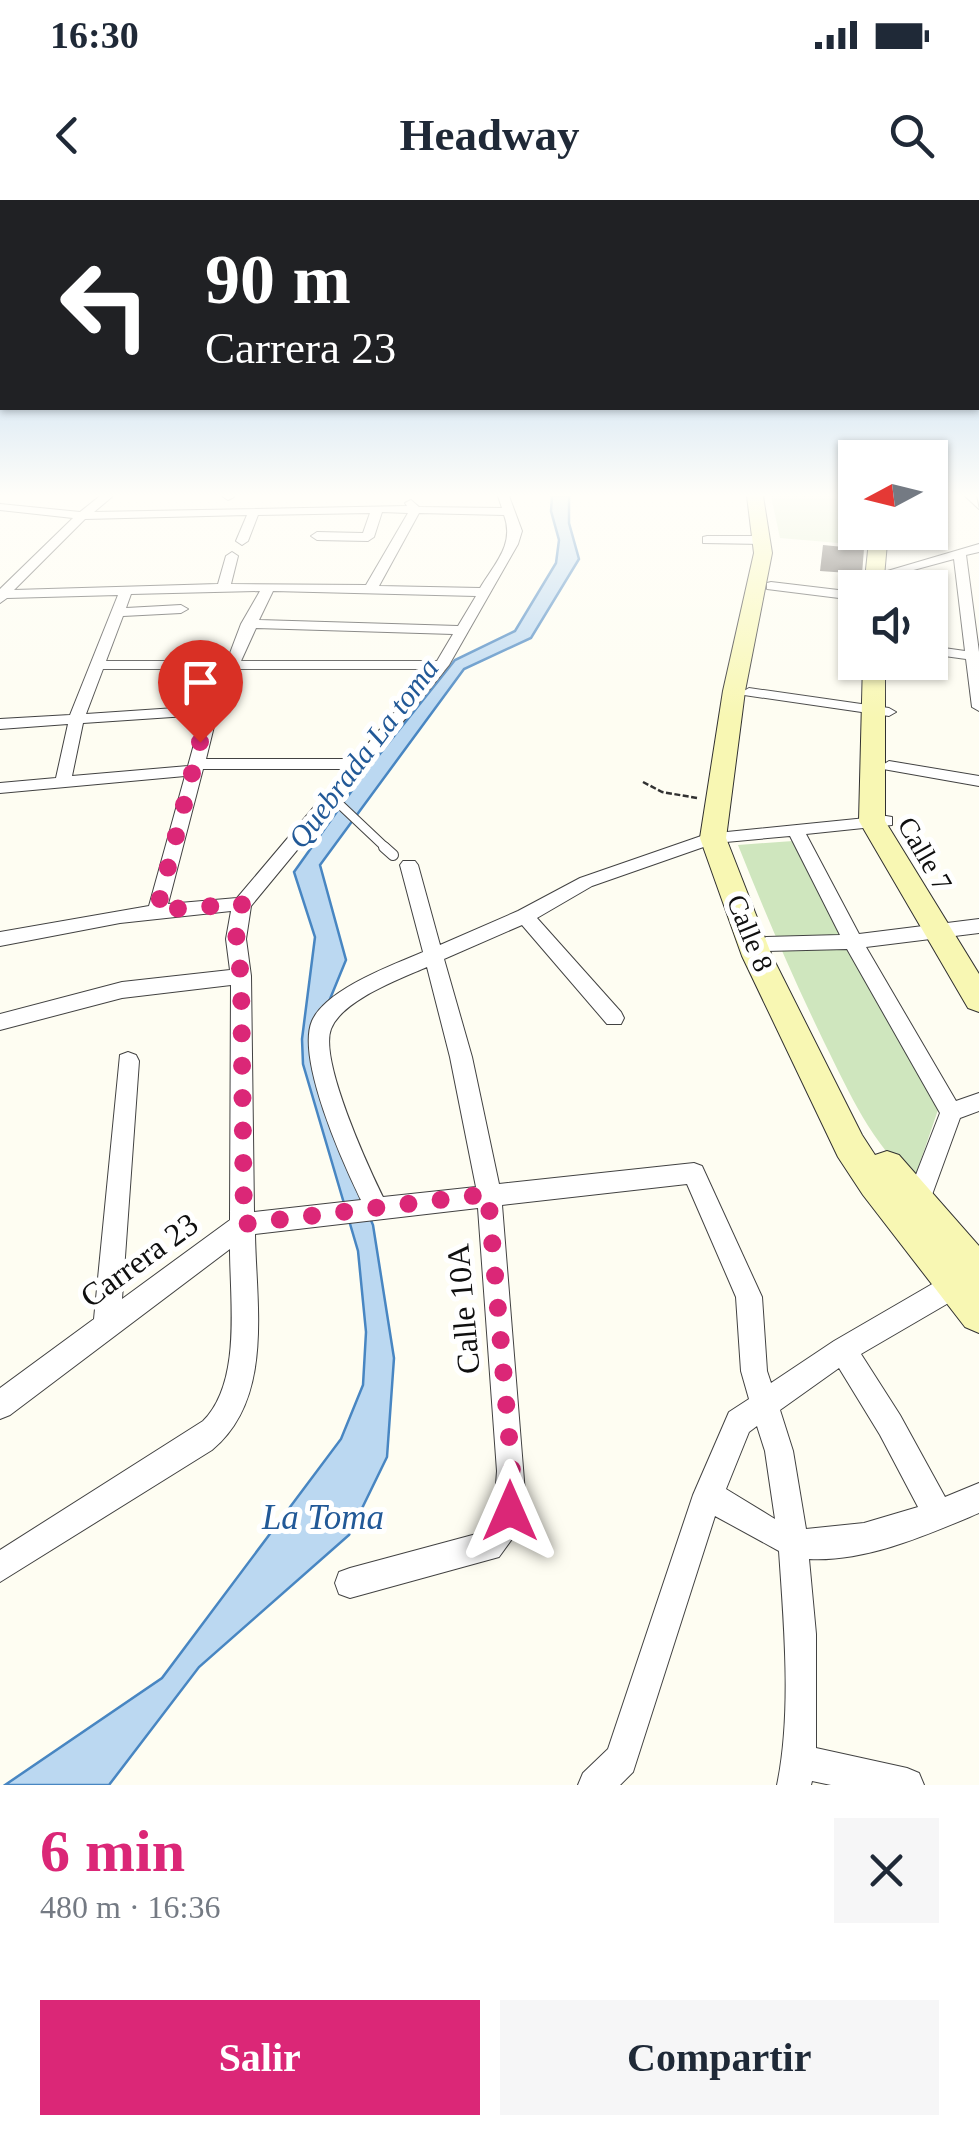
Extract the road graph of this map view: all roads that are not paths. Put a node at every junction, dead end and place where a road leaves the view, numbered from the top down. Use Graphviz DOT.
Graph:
graph roads {
  1 [pos="25,570"];
  2 [pos="228,570"];
  3 [pos="381,570"];
  4 [pos="497,570"];
  5 [pos="760,570"];
  6 [pos="771,570"];
  7 [pos="972,570"];
  8 [pos="268,586"];
  9 [pos="771,586"];
  10 [pos="224,587"];
  11 [pos="371,588"];
  12 [pos="127,589"];
  13 [pos="485,592"];
  14 [pos="0,594"];
  15 [pos="838,594"];
  16 [pos="0,606"];
  17 [pos="973,607"];
  18 [pos="181,609"];
  19 [pos="119,612"];
  20 [pos="248,624"];
  21 [pos="461,630"];
  22 [pos="948,653"];
  23 [pos="977,657"];
  24 [pos="230,663"];
  25 [pos="96,664"];
  26 [pos="442,665"];
  27 [pos="877,680"];
  28 [pos="885,680"];
  29 [pos="749,692"];
  30 [pos="979,707"];
  31 [pos="211,710"];
  32 [pos="881,711"];
  33 [pos="77,717"];
  34 [pos="0,724"];
  35 [pos="363,764"];
  36 [pos="889,766"];
  37 [pos="195,767"];
  38 [pos="979,780"];
  39 [pos="63,783"];
  40 [pos="0,788"];
  41 [pos="334,799"];
  42 [pos="879,821"];
  43 [pos="795,830"];
  44 [pos="721,838"];
  45 [pos="401,860"];
  46 [pos="242,904"];
  47 [pos="157,910"];
  48 [pos="525,916"];
  49 [pos="979,926"];
  50 [pos="943,930"];
  51 [pos="0,939"];
  52 [pos="853,942"];
  53 [pos="766,944"];
  54 [pos="434,954"];
  55 [pos="979,972"];
  56 [pos="241,976"];
  57 [pos="979,1000"];
  58 [pos="614,1018"];
  59 [pos="0,1022"];
  60 [pos="128,1061"];
  61 [pos="979,1102"];
  62 [pos="951,1112"];
  63 [pos="488,1194"];
  64 [pos="917,1203"];
  65 [pos="375,1207"];
  66 [pos="244,1224"];
  67 [pos="967,1280"];
  68 [pos="979,1314"];
  69 [pos="107,1322"];
  70 [pos="843,1350"];
  71 [pos="0,1405"];
  72 [pos="764,1405"];
  73 [pos="708,1494"];
  74 [pos="976,1504"];
  75 [pos="939,1516"];
  76 [pos="793,1542"];
  77 [pos="0,1567"];
  78 [pos="350,1583"];
  79 [pos="796,1773"];
  80 [pos="595,1785"];
  81 [pos="907,1785"];
  1 -- 14 [label="street"];
  2 -- 10 [label="street"];
  3 -- 11 [label="street"];
  4 -- 13 [label="street"];
  5 -- 44 [label="main road, Calle 8"];
  6 -- 9 [label="main road, Calle 8"];
  7 -- 17 [label="street"];
  8 -- 10 [label="street"];
  8 -- 11 [label="street"];
  8 -- 20 [label="street"];
  9 -- 15 [label="street"];
  9 -- 29 [label="main road, Calle 8"];
  10 -- 12 [label="street"];
  11 -- 13 [label="street"];
  12 -- 14 [label="street"];
  12 -- 19 [label="street"];
  13 -- 21 [label="street"];
  14 -- 16 [label="street"];
  17 -- 23 [label="street"];
  18 -- 19 [label="street"];
  19 -- 25 [label="street"];
  20 -- 21 [label="street"];
  20 -- 24 [label="street"];
  21 -- 26 [label="street"];
  22 -- 23 [label="street"];
  23 -- 30 [label="street"];
  24 -- 25 [label="street"];
  24 -- 26 [label="street"];
  24 -- 31 [label="street"];
  25 -- 33 [label="street"];
  26 -- 35 [label="street"];
  27 -- 32 [label="main road, Calle 7"];
  28 -- 32 [label="main road, Calle 7"];
  29 -- 32 [label="street"];
  29 -- 44 [label="main road, Calle 8"];
  31 -- 33 [label="street"];
  31 -- 37 [label="street"];
  32 -- 36 [label="main road, Calle 7"];
  32 -- 42 [label="main road, Calle 7"];
  33 -- 34 [label="street"];
  33 -- 39 [label="street"];
  35 -- 37 [label="street"];
  35 -- 41 [label="street"];
  36 -- 38 [label="street"];
  36 -- 42 [label="main road, Calle 7"];
  37 -- 39 [label="street"];
  37 -- 47 [label="street"];
  39 -- 40 [label="street"];
  41 -- 45 [label="lane"];
  41 -- 46 [label="street"];
  42 -- 43 [label="street"];
  42 -- 50 [label="main road, Calle 7"];
  43 -- 44 [label="street"];
  43 -- 52 [label="street"];
  44 -- 48 [label="street"];
  44 -- 53 [label="main road, Calle 8"];
  44 -- 67 [label="main road, Calle 8"];
  45 -- 54 [label="street, Calle 10A"];
  46 -- 47 [label="street"];
  46 -- 56 [label="street"];
  47 -- 51 [label="street"];
  48 -- 54 [label="street"];
  48 -- 58 [label="street"];
  49 -- 50 [label="street"];
  50 -- 52 [label="street"];
  50 -- 55 [label="main road, Calle 7"];
  50 -- 57 [label="main road, Calle 7"];
  52 -- 53 [label="street"];
  52 -- 62 [label="street"];
  53 -- 64 [label="main road, Calle 8"];
  54 -- 63 [label="street, Calle 10A"];
  54 -- 65 [label="street"];
  56 -- 59 [label="street"];
  56 -- 66 [label="street"];
  60 -- 69 [label="street"];
  61 -- 62 [label="street"];
  62 -- 64 [label="street"];
  63 -- 65 [label="street, Carrera 23"];
  63 -- 72 [label="street, Carrera 23"];
  63 -- 78 [label="street, Calle 10A"];
  64 -- 67 [label="main road, Calle 8"];
  65 -- 66 [label="street, Carrera 23"];
  66 -- 69 [label="street, Carrera 23"];
  66 -- 77 [label="street"];
  67 -- 68 [label="main road, Calle 8"];
  67 -- 70 [label="street"];
  69 -- 71 [label="street, Carrera 23"];
  70 -- 72 [label="street"];
  70 -- 75 [label="street"];
  72 -- 73 [label="street"];
  72 -- 76 [label="street"];
  73 -- 76 [label="street"];
  73 -- 80 [label="street"];
  74 -- 75 [label="street"];
  75 -- 76 [label="street"];
  76 -- 79 [label="street"];
  79 -- 81 [label="street"];
}
